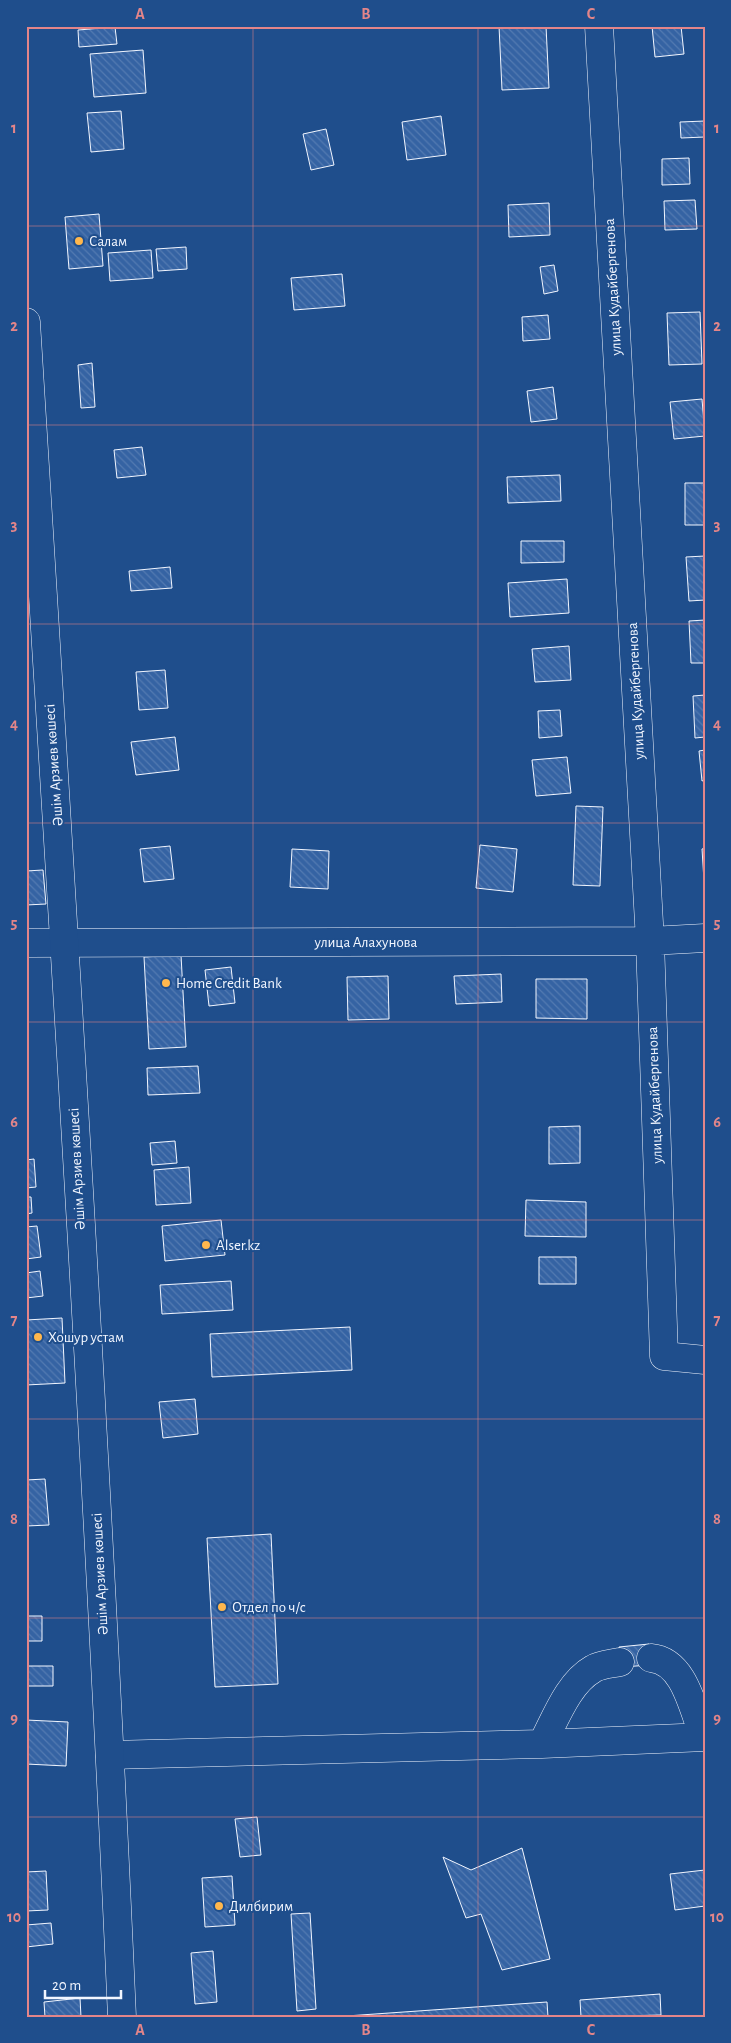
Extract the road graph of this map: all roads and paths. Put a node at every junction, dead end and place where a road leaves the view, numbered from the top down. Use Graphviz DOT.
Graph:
graph roads {
  1 [pos="599,26"];
  2 [pos="26,322"];
  3 [pos="705,938"];
  4 [pos="650,941"];
  5 [pos="26,943"];
  6 [pos="64,943"];
  7 [pos="705,1360"];
  8 [pos="650,1658"];
  9 [pos="620,1662"];
  10 [pos="704,1737"];
  11 [pos="542,1744"];
  12 [pos="110,1755"];
  13 [pos="122,2017"];
  1 -- 4 [label="street, улица Кудайбергенова"];
  2 -- 6 [label="street, Әшім Арзиев көшесі"];
  3 -- 4 [label="street, улица Алахунова"];
  4 -- 6 [label="street, улица Алахунова"];
  4 -- 7 [label="street, улица Кудайбергенова"];
  5 -- 6 [label="street, улица Алахунова"];
  6 -- 12 [label="street, Әшім Арзиев көшесі"];
  8 -- 10 [label="street"];
  9 -- 11 [label="street"];
  10 -- 11 [label="street"];
  11 -- 12 [label="street"];
  12 -- 13 [label="street, Әшім Арзиев көшесі"];
}
